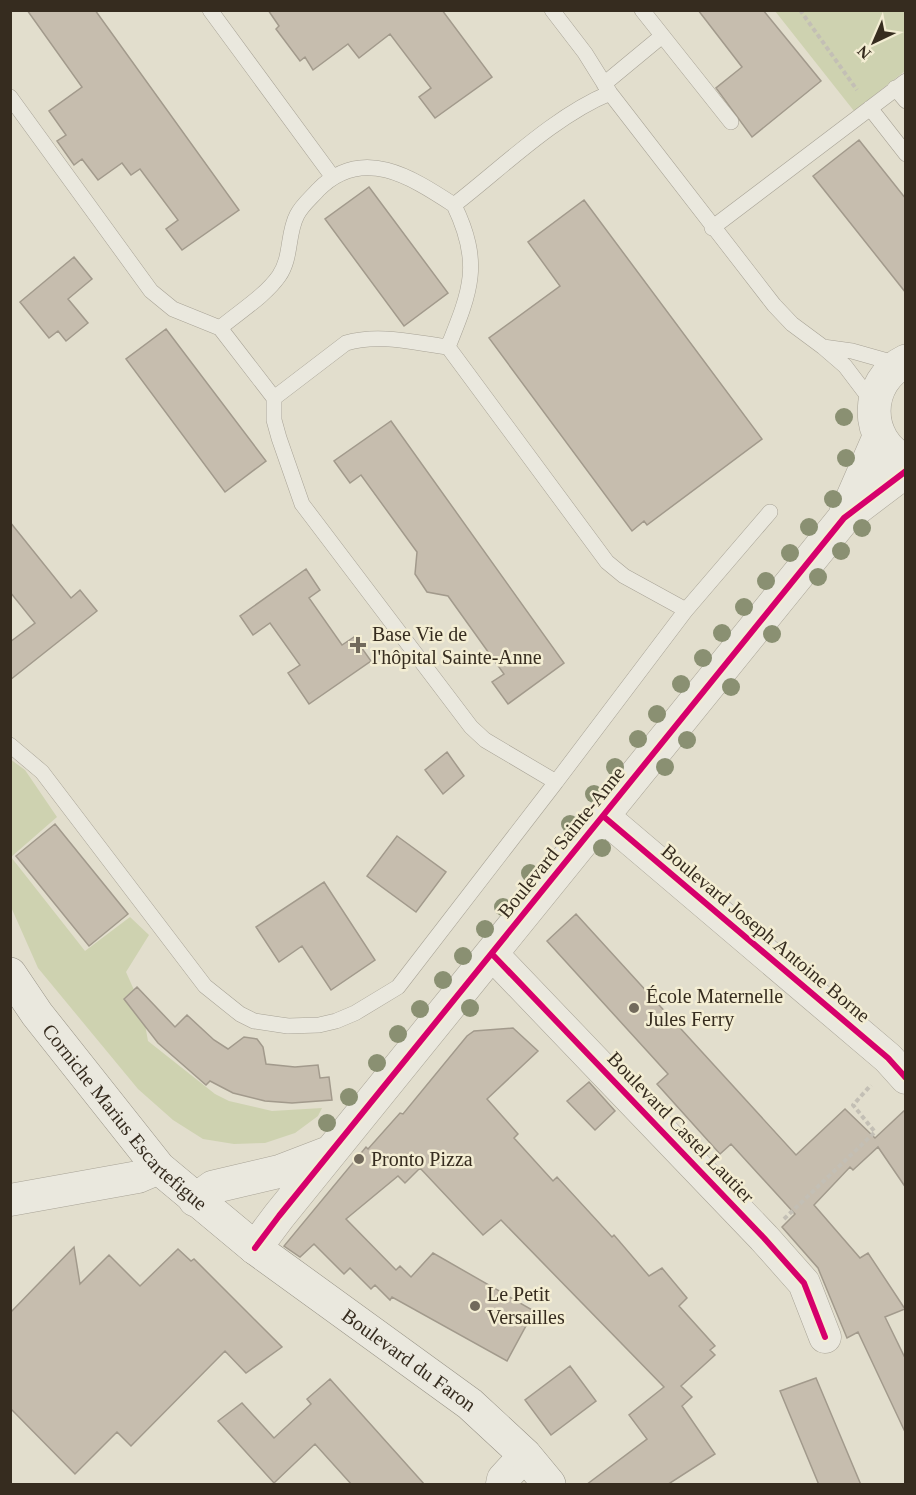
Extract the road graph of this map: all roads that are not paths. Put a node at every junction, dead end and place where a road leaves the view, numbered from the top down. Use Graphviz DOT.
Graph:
graph roads {
  1 [pos="210,10"];
  2 [pos="552,10"];
  3 [pos="642,10"];
  4 [pos="662,36"];
  5 [pos="900,84"];
  6 [pos="607,89"];
  7 [pos="10,97"];
  8 [pos="906,101"];
  9 [pos="870,108"];
  10 [pos="731,122"];
  11 [pos="906,154"];
  12 [pos="332,176"];
  13 [pos="454,205"];
  14 [pos="712,228"];
  15 [pos="220,328"];
  16 [pos="448,347"];
  17 [pos="823,347"];
  18 [pos="902,363"];
  19 [pos="274,398"];
  20 [pos="873,404"];
  21 [pos="879,437"];
  22 [pos="906,461"];
  23 [pos="906,471"];
  24 [pos="770,512"];
  25 [pos="844,518"];
  26 [pos="686,610"];
  27 [pos="10,745"];
  28 [pos="556,782"];
  29 [pos="603,816"];
  30 [pos="492,954"];
  31 [pos="10,974"];
  32 [pos="906,1078"];
  33 [pos="332,1151"];
  34 [pos="159,1167"];
  35 [pos="10,1200"];
  36 [pos="195,1200"];
  37 [pos="255,1248"];
  38 [pos="825,1337"];
  39 [pos="525,1455"];
  40 [pos="502,1485"];
  41 [pos="549,1485"];
  1 -- 12 [label="lane"];
  2 -- 6 [label="lane"];
  3 -- 4 [label="lane"];
  4 -- 6 [label="lane"];
  4 -- 10 [label="lane"];
  5 -- 8 [label="lane"];
  5 -- 9 [label="lane"];
  6 -- 13 [label="lane"];
  6 -- 14 [label="lane"];
  7 -- 15 [label="lane"];
  9 -- 11 [label="lane"];
  9 -- 14 [label="lane"];
  12 -- 13 [label="lane"];
  12 -- 15 [label="lane"];
  13 -- 16 [label="lane"];
  14 -- 17 [label="lane"];
  15 -- 19 [label="lane"];
  16 -- 19 [label="lane"];
  16 -- 26 [label="lane"];
  17 -- 18 [label="lane"];
  17 -- 20 [label="lane"];
  18 -- 20 [label="street"];
  19 -- 28 [label="lane"];
  20 -- 21 [label="street"];
  21 -- 22 [label="street"];
  21 -- 25 [label="street, Boulevard Sainte-Anne"];
  23 -- 25 [label="street, Boulevard Sainte-Anne"];
  24 -- 26 [label="lane"];
  25 -- 29 [label="street, Boulevard Sainte-Anne"];
  26 -- 28 [label="lane"];
  27 -- 28 [label="lane"];
  29 -- 30 [label="street, Boulevard Sainte-Anne"];
  29 -- 32 [label="street, Boulevard Joseph Antoine Borne"];
  30 -- 33 [label="street, Boulevard Sainte-Anne"];
  30 -- 38 [label="street, Boulevard Castel Lautier"];
  31 -- 34 [label="street, Corniche Marius Escartefigue"];
  33 -- 36 [label="street"];
  33 -- 37 [label="street, Boulevard Sainte-Anne"];
  34 -- 35 [label="street"];
  34 -- 36 [label="street, Corniche Marius Escartefigue"];
  36 -- 37 [label="street, Corniche Marius Escartefigue"];
  37 -- 39 [label="street, Boulevard du Faron"];
  39 -- 40 [label="street"];
  39 -- 41 [label="street, Boulevard du Faron"];
}
